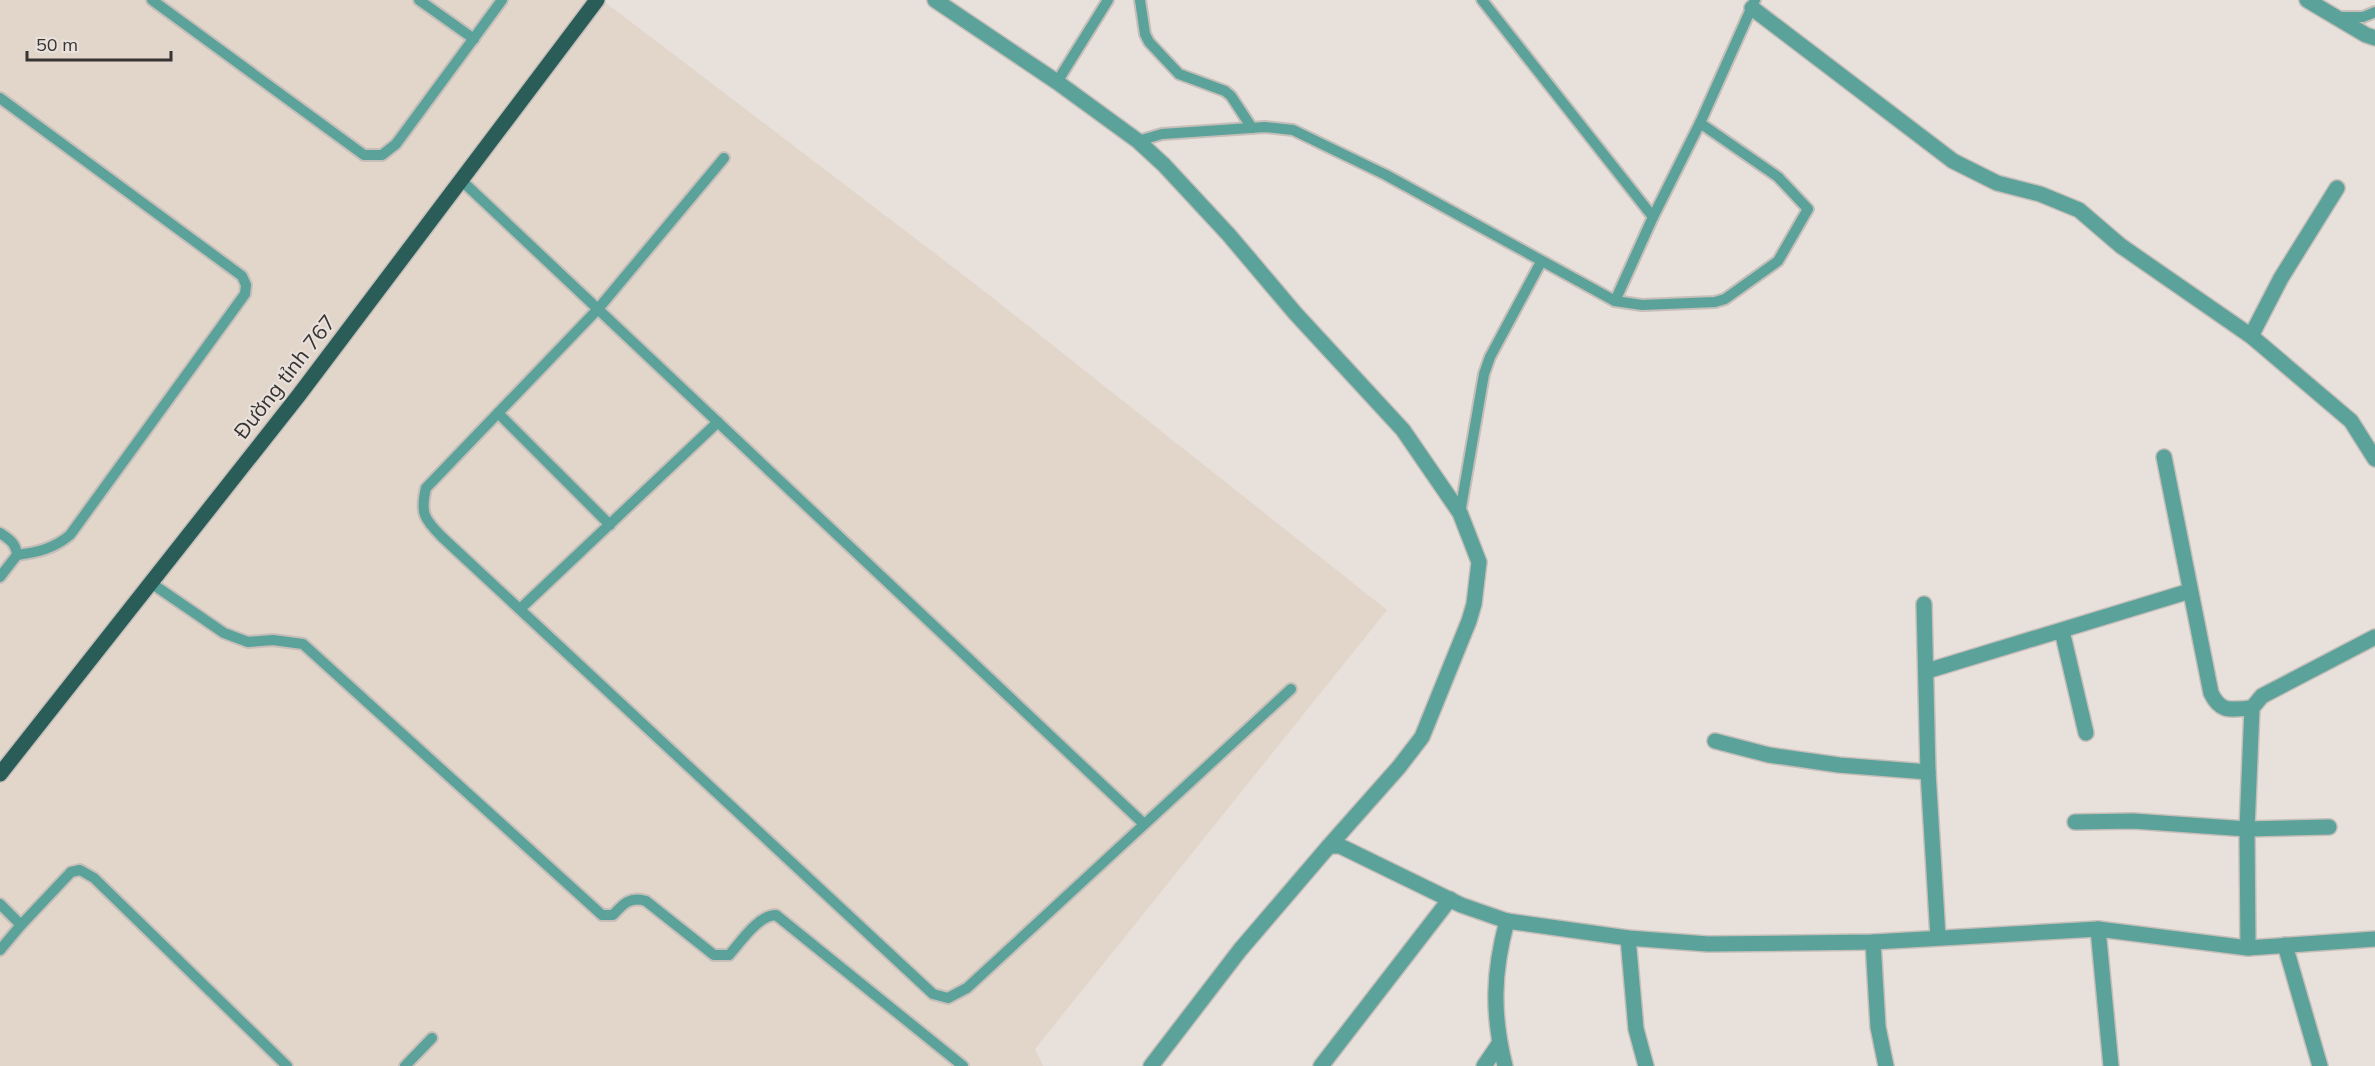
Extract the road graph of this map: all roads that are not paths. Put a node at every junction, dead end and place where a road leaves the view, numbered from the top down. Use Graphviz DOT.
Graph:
graph roads {
  1 [pos="152,0"];
  2 [pos="419,0"];
  3 [pos="502,0"];
  4 [pos="597,0"];
  5 [pos="935,0"];
  6 [pos="1108,0"];
  7 [pos="1140,0"];
  8 [pos="1482,0"];
  9 [pos="2307,0"];
  10 [pos="1753,4"];
  11 [pos="2375,12"];
  12 [pos="2335,17"];
  13 [pos="2375,38"];
  14 [pos="474,39"];
  15 [pos="1056,82"];
  16 [pos="0,98"];
  17 [pos="1700,123"];
  18 [pos="1251,128"];
  19 [pos="1138,141"];
  20 [pos="724,158"];
  21 [pos="461,180"];
  22 [pos="2337,189"];
  23 [pos="1653,217"];
  24 [pos="1541,262"];
  25 [pos="1615,301"];
  26 [pos="598,309"];
  27 [pos="2251,336"];
  28 [pos="498,413"];
  29 [pos="718,422"];
  30 [pos="2164,457"];
  31 [pos="2375,459"];
  32 [pos="1460,513"];
  33 [pos="610,525"];
  34 [pos="0,533"];
  35 [pos="17,555"];
  36 [pos="0,577"];
  37 [pos="150,583"];
  38 [pos="2190,591"];
  39 [pos="1924,604"];
  40 [pos="520,609"];
  41 [pos="2062,631"];
  42 [pos="2375,637"];
  43 [pos="1927,671"];
  44 [pos="1291,689"];
  45 [pos="2252,708"];
  46 [pos="2086,733"];
  47 [pos="1715,741"];
  48 [pos="1928,772"];
  49 [pos="0,774"];
  50 [pos="2075,822"];
  51 [pos="1144,824"];
  52 [pos="2329,826"];
  53 [pos="2247,829"];
  54 [pos="1329,846"];
  55 [pos="1450,898"];
  56 [pos="0,904"];
  57 [pos="1507,921"];
  58 [pos="21,925"];
  59 [pos="2098,929"];
  60 [pos="1938,937"];
  61 [pos="1628,938"];
  62 [pos="2375,939"];
  63 [pos="1873,942"];
  64 [pos="2285,945"];
  65 [pos="2248,948"];
  66 [pos="0,950"];
  67 [pos="432,1038"];
  68 [pos="1499,1044"];
  69 [pos="287,1066"];
  70 [pos="405,1066"];
  71 [pos="963,1066"];
  72 [pos="1151,1066"];
  73 [pos="1321,1066"];
  74 [pos="1484,1066"];
  75 [pos="1505,1066"];
  76 [pos="1646,1066"];
  77 [pos="1886,1066"];
  78 [pos="2111,1066"];
  79 [pos="2320,1066"];
  1 -- 14 [label="lane"];
  2 -- 14 [label="lane"];
  3 -- 14 [label="lane"];
  4 -- 21 [label="main road, Đường tỉnh 767"];
  5 -- 15 [label="street"];
  6 -- 15 [label="lane"];
  7 -- 18 [label="lane"];
  8 -- 23 [label="lane"];
  9 -- 12 [label="street"];
  10 -- 17 [label="lane"];
  10 -- 27 [label="street"];
  11 -- 12 [label="lane"];
  12 -- 13 [label="street"];
  15 -- 19 [label="street"];
  16 -- 35 [label="lane"];
  17 -- 23 [label="lane"];
  17 -- 25 [label="lane"];
  18 -- 19 [label="lane"];
  18 -- 24 [label="lane"];
  19 -- 32 [label="street"];
  20 -- 26 [label="lane"];
  21 -- 26 [label="lane"];
  21 -- 37 [label="main road, Đường tỉnh 767"];
  22 -- 27 [label="street"];
  23 -- 25 [label="lane"];
  24 -- 25 [label="lane"];
  24 -- 32 [label="lane"];
  26 -- 28 [label="lane"];
  26 -- 29 [label="lane"];
  27 -- 31 [label="street"];
  28 -- 33 [label="lane"];
  28 -- 40 [label="lane"];
  29 -- 33 [label="lane"];
  29 -- 51 [label="lane"];
  30 -- 38 [label="street"];
  32 -- 54 [label="street"];
  33 -- 40 [label="lane"];
  34 -- 35 [label="lane"];
  35 -- 36 [label="lane"];
  37 -- 49 [label="main road, Đường tỉnh 767"];
  37 -- 71 [label="lane"];
  38 -- 41 [label="street"];
  38 -- 45 [label="street"];
  39 -- 43 [label="street"];
  40 -- 51 [label="lane"];
  41 -- 43 [label="street"];
  41 -- 46 [label="street"];
  42 -- 45 [label="street"];
  43 -- 48 [label="street"];
  44 -- 51 [label="lane"];
  45 -- 53 [label="street"];
  47 -- 48 [label="street"];
  48 -- 60 [label="street"];
  50 -- 53 [label="street"];
  52 -- 53 [label="street"];
  53 -- 65 [label="street"];
  54 -- 55 [label="street"];
  54 -- 72 [label="street"];
  55 -- 57 [label="street"];
  55 -- 73 [label="street"];
  56 -- 58 [label="lane"];
  57 -- 61 [label="street"];
  57 -- 68 [label="street"];
  58 -- 66 [label="lane"];
  58 -- 69 [label="lane"];
  59 -- 60 [label="street"];
  59 -- 65 [label="street"];
  59 -- 78 [label="street"];
  60 -- 63 [label="street"];
  61 -- 63 [label="street"];
  61 -- 76 [label="street"];
  62 -- 64 [label="street"];
  63 -- 77 [label="street"];
  64 -- 65 [label="street"];
  64 -- 79 [label="street"];
  67 -- 70 [label="lane"];
  68 -- 74 [label="street"];
  68 -- 75 [label="street"];
}
